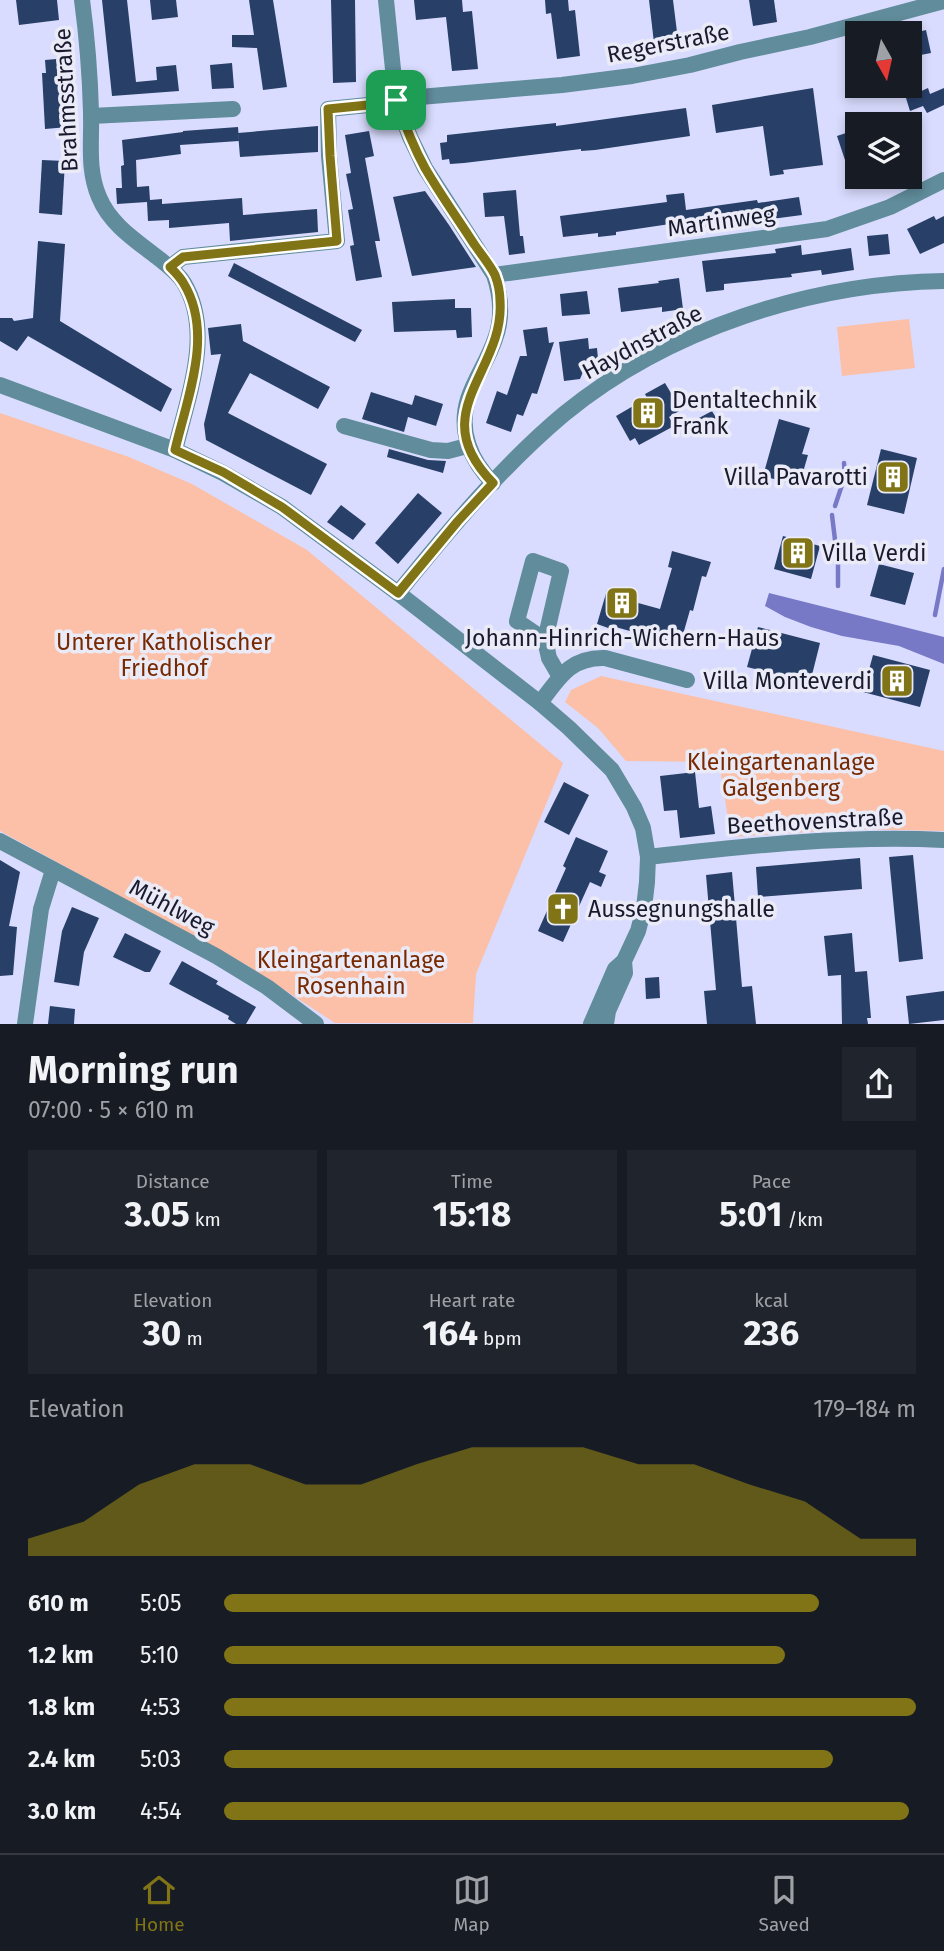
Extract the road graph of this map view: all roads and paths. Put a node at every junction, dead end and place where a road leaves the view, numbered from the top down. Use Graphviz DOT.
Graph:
graph roads {
  1 [pos="82,0"];
  2 [pos="386,0"];
  3 [pos="942,5"];
  4 [pos="396,100"];
  5 [pos="233,109"];
  6 [pos="91,116"];
  7 [pos="944,180"];
  8 [pos="170,267"];
  9 [pos="494,275"];
  10 [pos="944,281"];
  11 [pos="0,385"];
  12 [pos="344,426"];
  13 [pos="467,446"];
  14 [pos="175,450"];
  15 [pos="493,483"];
  16 [pos="398,593"];
  17 [pos="545,640"];
  18 [pos="560,677"];
  19 [pos="687,680"];
  20 [pos="540,703"];
  21 [pos="944,840"];
  22 [pos="0,841"];
  23 [pos="648,857"];
  24 [pos="53,870"];
  25 [pos="624,961"];
  26 [pos="25,1024"];
  27 [pos="316,1024"];
  28 [pos="591,1024"];
  29 [pos="606,1024"];
  1 -- 6 [label="street, Brahmsstraße"];
  2 -- 4 [label="street"];
  3 -- 4 [label="street, Regerstraße"];
  4 -- 8 [label="street, Regerstraße"];
  4 -- 9 [label="street"];
  5 -- 6 [label="street"];
  6 -- 8 [label="street, Brahmsstraße"];
  7 -- 9 [label="street, Martinweg"];
  8 -- 14 [label="street, Brahmsstraße"];
  9 -- 13 [label="street"];
  10 -- 15 [label="street, Haydnstraße"];
  11 -- 14 [label="street"];
  12 -- 13 [label="street"];
  13 -- 15 [label="street"];
  14 -- 16 [label="street"];
  15 -- 16 [label="street, Haydnstraße"];
  16 -- 20 [label="street"];
  17 -- 18 [label="street"];
  18 -- 19 [label="street"];
  18 -- 20 [label="street"];
  20 -- 23 [label="street"];
  21 -- 23 [label="street, Beethovenstraße"];
  22 -- 24 [label="street, Mühlweg"];
  23 -- 25 [label="street"];
  24 -- 26 [label="street"];
  24 -- 27 [label="street, Mühlweg"];
  25 -- 28 [label="street"];
  25 -- 29 [label="street"];
}
